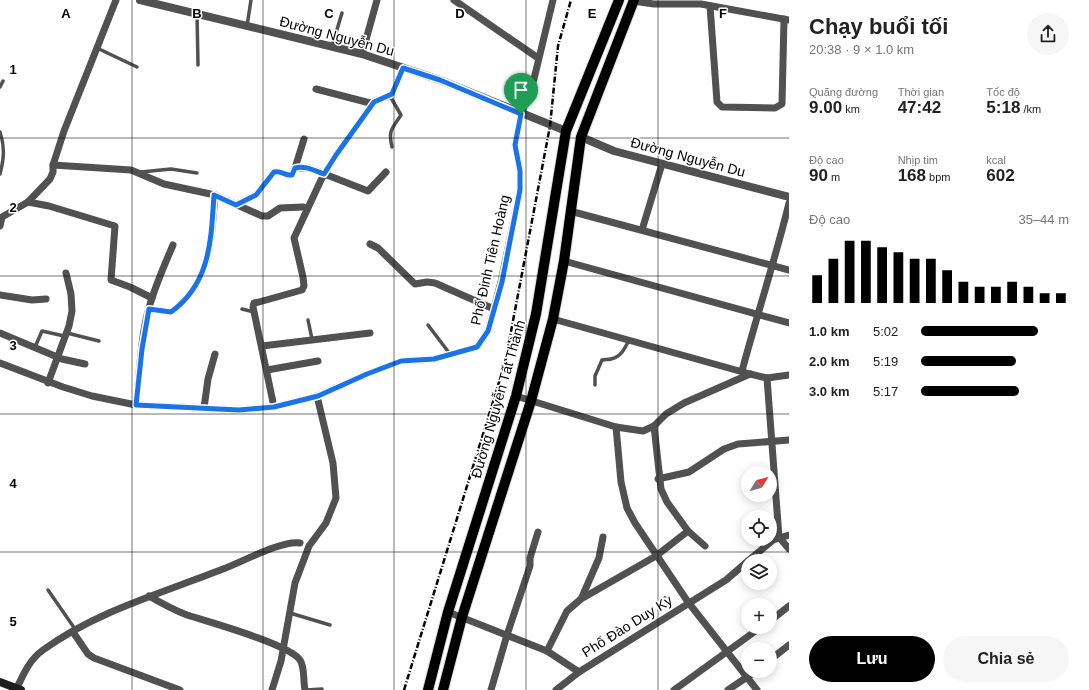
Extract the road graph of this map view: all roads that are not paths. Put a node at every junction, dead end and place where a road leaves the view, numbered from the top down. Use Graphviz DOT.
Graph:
graph roads {
  1 [pos="116,0"];
  2 [pos="140,0"];
  3 [pos="251,0"];
  4 [pos="377,0"];
  5 [pos="454,0"];
  6 [pos="553,0"];
  7 [pos="619,0"];
  8 [pos="632,0"];
  9 [pos="710,6"];
  10 [pos="197,13"];
  11 [pos="342,14"];
  12 [pos="786,19"];
  13 [pos="247,26"];
  14 [pos="332,47"];
  15 [pos="97,48"];
  16 [pos="362,54"];
  17 [pos="538,58"];
  18 [pos="198,65"];
  19 [pos="137,67"];
  20 [pos="403,68"];
  21 [pos="3,82"];
  22 [pos="0,87"];
  23 [pos="316,89"];
  24 [pos="390,96"];
  25 [pos="374,102"];
  26 [pos="521,114"];
  27 [pos="566,131"];
  28 [pos="0,132"];
  29 [pos="581,136"];
  30 [pos="304,139"];
  31 [pos="392,147"];
  32 [pos="662,164"];
  33 [pos="53,165"];
  34 [pos="295,168"];
  35 [pos="386,172"];
  36 [pos="138,173"];
  37 [pos="0,174"];
  38 [pos="197,174"];
  39 [pos="324,174"];
  40 [pos="214,195"];
  41 [pos="789,197"];
  42 [pos="28,202"];
  43 [pos="789,204"];
  44 [pos="236,205"];
  45 [pos="303,207"];
  46 [pos="570,211"];
  47 [pos="1,217"];
  48 [pos="0,226"];
  49 [pos="642,230"];
  50 [pos="370,244"];
  51 [pos="173,245"];
  52 [pos="545,258"];
  53 [pos="564,262"];
  54 [pos="774,265"];
  55 [pos="789,270"];
  56 [pos="66,273"];
  57 [pos="0,295"];
  58 [pos="152,298"];
  59 [pos="46,299"];
  60 [pos="149,309"];
  61 [pos="242,309"];
  62 [pos="494,309"];
  63 [pos="254,312"];
  64 [pos="758,315"];
  65 [pos="553,319"];
  66 [pos="308,320"];
  67 [pos="789,323"];
  68 [pos="428,324"];
  69 [pos="0,333"];
  70 [pos="370,333"];
  71 [pos="65,335"];
  72 [pos="312,339"];
  73 [pos="629,340"];
  74 [pos="99,341"];
  75 [pos="262,346"];
  76 [pos="35,347"];
  77 [pos="215,354"];
  78 [pos="451,355"];
  79 [pos="57,356"];
  80 [pos="318,361"];
  81 [pos="0,363"];
  82 [pos="85,364"];
  83 [pos="267,370"];
  84 [pos="742,371"];
  85 [pos="750,374"];
  86 [pos="789,375"];
  87 [pos="767,378"];
  88 [pos="48,383"];
  89 [pos="595,385"];
  90 [pos="318,396"];
  91 [pos="516,396"];
  92 [pos="531,401"];
  93 [pos="136,405"];
  94 [pos="274,407"];
  95 [pos="204,408"];
  96 [pos="654,426"];
  97 [pos="616,428"];
  98 [pos="772,440"];
  99 [pos="789,440"];
  100 [pos="658,479"];
  101 [pos="688,531"];
  102 [pos="538,532"];
  103 [pos="789,535"];
  104 [pos="603,537"];
  105 [pos="779,537"];
  106 [pos="300,543"];
  107 [pos="705,546"];
  108 [pos="789,549"];
  109 [pos="757,554"];
  110 [pos="656,556"];
  111 [pos="741,567"];
  112 [pos="48,590"];
  113 [pos="149,596"];
  114 [pos="580,599"];
  115 [pos="688,602"];
  116 [pos="789,606"];
  117 [pos="448,612"];
  118 [pos="290,613"];
  119 [pos="777,615"];
  120 [pos="462,617"];
  121 [pos="330,625"];
  122 [pos="74,631"];
  123 [pos="752,634"];
  124 [pos="506,635"];
  125 [pos="789,645"];
  126 [pos="282,648"];
  127 [pos="546,651"];
  128 [pos="728,652"];
  129 [pos="777,654"];
  130 [pos="434,670"];
  131 [pos="741,670"];
  132 [pos="579,672"];
  133 [pos="447,673"];
  134 [pos="747,678"];
  135 [pos="0,682"];
  136 [pos="18,689"];
  137 [pos="322,689"];
  138 [pos="180,690"];
  139 [pos="272,690"];
  140 [pos="306,690"];
  141 [pos="428,690"];
  142 [pos="443,690"];
  143 [pos="491,690"];
  144 [pos="556,690"];
  145 [pos="674,690"];
  146 [pos="728,690"];
  147 [pos="757,690"];
  1 -- 15 [label="street"];
  2 -- 10 [label="street, Đường Nguyễn Du"];
  3 -- 13 [label="lane"];
  4 -- 16 [label="street"];
  5 -- 17 [label="street"];
  6 -- 17 [label="street, Phố Đinh Tiên Hoàng"];
  7 -- 27 [label="main road, Đường Nguyễn Tất Thành"];
  8 -- 9 [label="street"];
  8 -- 29 [label="main road, Đường Nguyễn Tất Thành"];
  9 -- 12 [label="street"];
  9 -- 12 [label="street"];
  10 -- 13 [label="street, Đường Nguyễn Du"];
  10 -- 18 [label="lane"];
  11 -- 14 [label="lane"];
  13 -- 14 [label="street, Đường Nguyễn Du"];
  14 -- 16 [label="street, Đường Nguyễn Du"];
  15 -- 19 [label="lane"];
  15 -- 33 [label="street"];
  16 -- 20 [label="street, Đường Nguyễn Du"];
  17 -- 26 [label="street, Phố Đinh Tiên Hoàng"];
  20 -- 24 [label="street"];
  20 -- 26 [label="street, Đường Nguyễn Du"];
  21 -- 22 [label="lane"];
  23 -- 25 [label="street"];
  24 -- 25 [label="street"];
  24 -- 31 [label="lane"];
  25 -- 39 [label="street"];
  26 -- 27 [label="street, Đường Nguyễn Du"];
  26 -- 62 [label="street, Phố Đinh Tiên Hoàng"];
  27 -- 52 [label="main road, Đường Nguyễn Tất Thành"];
  28 -- 37 [label="lane"];
  29 -- 32 [label="street, Đường Nguyễn Du"];
  29 -- 46 [label="main road, Đường Nguyễn Tất Thành"];
  30 -- 34 [label="street"];
  32 -- 41 [label="street, Đường Nguyễn Du"];
  32 -- 49 [label="street"];
  33 -- 36 [label="street"];
  33 -- 42 [label="street"];
  34 -- 39 [label="street"];
  34 -- 44 [label="street"];
  35 -- 39 [label="street"];
  36 -- 38 [label="lane"];
  36 -- 40 [label="street"];
  39 -- 63 [label="street"];
  40 -- 44 [label="street"];
  40 -- 60 [label="street"];
  42 -- 47 [label="street"];
  42 -- 58 [label="street"];
  43 -- 54 [label="street"];
  44 -- 45 [label="street"];
  46 -- 49 [label="street"];
  46 -- 53 [label="main road, Đường Nguyễn Tất Thành"];
  47 -- 48 [label="street"];
  49 -- 54 [label="street"];
  50 -- 62 [label="street"];
  51 -- 58 [label="street"];
  52 -- 53 [label="main road"];
  52 -- 91 [label="main road, Đường Nguyễn Tất Thành"];
  53 -- 64 [label="street"];
  53 -- 65 [label="main road, Đường Nguyễn Tất Thành"];
  54 -- 55 [label="street"];
  54 -- 64 [label="street"];
  56 -- 71 [label="street"];
  57 -- 59 [label="street"];
  58 -- 60 [label="street"];
  60 -- 93 [label="street"];
  61 -- 63 [label="lane"];
  62 -- 78 [label="street, Phố Đinh Tiên Hoàng"];
  63 -- 75 [label="street"];
  64 -- 67 [label="street"];
  64 -- 84 [label="street"];
  65 -- 73 [label="street"];
  65 -- 92 [label="main road, Đường Nguyễn Tất Thành"];
  66 -- 72 [label="lane"];
  68 -- 78 [label="lane"];
  69 -- 76 [label="street"];
  70 -- 72 [label="street"];
  71 -- 74 [label="lane"];
  71 -- 76 [label="lane"];
  71 -- 79 [label="street"];
  72 -- 75 [label="street"];
  73 -- 84 [label="street"];
  73 -- 89 [label="lane"];
  75 -- 83 [label="street"];
  76 -- 79 [label="street"];
  77 -- 95 [label="street"];
  78 -- 90 [label="street, Phố Đinh Tiên Hoàng"];
  79 -- 82 [label="street"];
  79 -- 88 [label="street"];
  80 -- 83 [label="street"];
  81 -- 88 [label="street, Phố Đinh Tiên Hoàng"];
  83 -- 94 [label="street"];
  84 -- 85 [label="street"];
  85 -- 87 [label="street"];
  85 -- 96 [label="street"];
  86 -- 87 [label="street"];
  87 -- 98 [label="street"];
  88 -- 93 [label="street, Phố Đinh Tiên Hoàng"];
  90 -- 94 [label="street, Phố Đinh Tiên Hoàng"];
  90 -- 118 [label="street"];
  91 -- 92 [label="street"];
  91 -- 117 [label="main road, Đường Nguyễn Tất Thành"];
  92 -- 97 [label="street"];
  92 -- 120 [label="main road, Đường Nguyễn Tất Thành"];
  93 -- 95 [label="street, Phố Đinh Tiên Hoàng"];
  94 -- 95 [label="street, Phố Đinh Tiên Hoàng"];
  96 -- 97 [label="street"];
  96 -- 100 [label="street"];
  97 -- 110 [label="street"];
  98 -- 99 [label="street"];
  98 -- 100 [label="street"];
  98 -- 105 [label="street"];
  100 -- 101 [label="street"];
  101 -- 107 [label="street"];
  101 -- 110 [label="street"];
  102 -- 124 [label="street"];
  103 -- 105 [label="street, Phố Đào Duy Kỳ"];
  104 -- 114 [label="street"];
  105 -- 108 [label="street"];
  105 -- 109 [label="street, Phố Đào Duy Kỳ"];
  106 -- 113 [label="street"];
  110 -- 114 [label="street"];
  110 -- 115 [label="street"];
  111 -- 115 [label="street, Phố Đào Duy Kỳ"];
  112 -- 122 [label="lane"];
  113 -- 122 [label="street"];
  113 -- 126 [label="street"];
  114 -- 127 [label="street"];
  115 -- 128 [label="street"];
  115 -- 132 [label="street, Phố Đào Duy Kỳ"];
  116 -- 119 [label="street"];
  117 -- 120 [label="street, Phố Đào Duy Kỳ"];
  117 -- 130 [label="main road, Đường Nguyễn Tất Thành"];
  118 -- 121 [label="lane"];
  118 -- 126 [label="street"];
  120 -- 124 [label="street, Phố Đào Duy Kỳ"];
  120 -- 133 [label="main road, Đường Nguyễn Tất Thành"];
  122 -- 136 [label="street"];
  122 -- 138 [label="street"];
  123 -- 128 [label="street"];
  124 -- 127 [label="street, Phố Đào Duy Kỳ"];
  124 -- 143 [label="street"];
  125 -- 129 [label="street"];
  126 -- 139 [label="street"];
  126 -- 140 [label="street"];
  127 -- 132 [label="street, Phố Đào Duy Kỳ"];
  128 -- 131 [label="street"];
  128 -- 145 [label="street"];
  130 -- 133 [label="main road"];
  130 -- 141 [label="main road, Đường Nguyễn Tất Thành"];
  132 -- 144 [label="street"];
  133 -- 142 [label="main road, Đường Nguyễn Tất Thành"];
  134 -- 146 [label="street"];
  134 -- 147 [label="street"];
  135 -- 136 [label="main road"];
  137 -- 140 [label="lane"];
}
